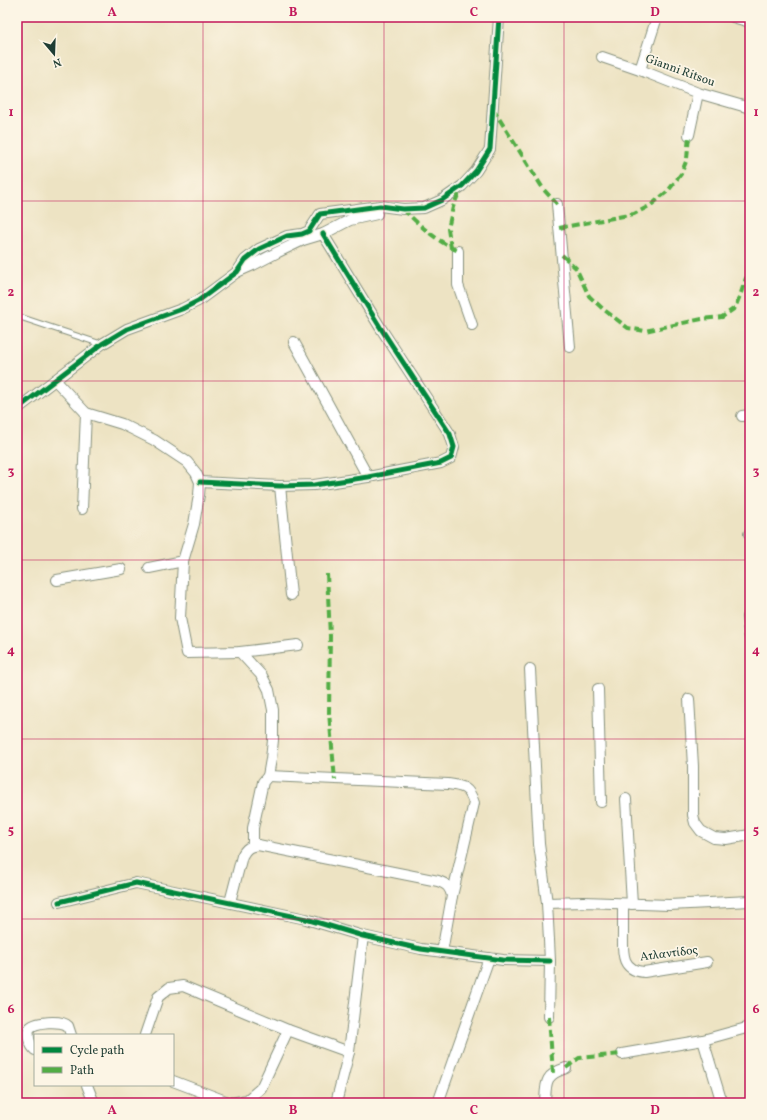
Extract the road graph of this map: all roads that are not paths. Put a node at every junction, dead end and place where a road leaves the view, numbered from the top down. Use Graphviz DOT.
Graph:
graph roads {
  1 [pos="499,17"];
  2 [pos="657,17"];
  3 [pos="733,17"];
  4 [pos="750,22"];
  5 [pos="602,57"];
  6 [pos="640,70"];
  7 [pos="698,93"];
  8 [pos="750,108"];
  9 [pos="689,135"];
  10 [pos="557,204"];
  11 [pos="377,214"];
  12 [pos="323,234"];
  13 [pos="303,237"];
  14 [pos="458,251"];
  15 [pos="17,316"];
  16 [pos="472,325"];
  17 [pos="294,342"];
  18 [pos="102,344"];
  19 [pos="570,347"];
  20 [pos="55,380"];
  21 [pos="17,410"];
  22 [pos="86,413"];
  23 [pos="368,477"];
  24 [pos="200,482"];
  25 [pos="280,486"];
  26 [pos="82,509"];
  27 [pos="183,561"];
  28 [pos="149,568"];
  29 [pos="121,569"];
  30 [pos="57,580"];
  31 [pos="292,595"];
  32 [pos="747,617"];
  33 [pos="750,638"];
  34 [pos="298,645"];
  35 [pos="240,652"];
  36 [pos="530,669"];
  37 [pos="598,690"];
  38 [pos="689,699"];
  39 [pos="268,776"];
  40 [pos="626,799"];
  41 [pos="601,802"];
  42 [pos="750,835"];
  43 [pos="253,846"];
  44 [pos="452,896"];
  45 [pos="750,901"];
  46 [pos="59,902"];
  47 [pos="230,902"];
  48 [pos="547,903"];
  49 [pos="628,904"];
  50 [pos="363,936"];
  51 [pos="442,952"];
  52 [pos="489,958"];
  53 [pos="550,961"];
  54 [pos="707,962"];
  55 [pos="549,1017"];
  56 [pos="750,1027"];
  57 [pos="288,1030"];
  58 [pos="71,1034"];
  59 [pos="145,1034"];
  60 [pos="703,1040"];
  61 [pos="34,1049"];
  62 [pos="349,1052"];
  63 [pos="622,1054"];
  64 [pos="566,1068"];
  65 [pos="174,1081"];
  66 [pos="87,1086"];
  67 [pos="92,1103"];
  68 [pos="336,1103"];
  69 [pos="438,1103"];
  70 [pos="545,1103"];
  71 [pos="722,1103"];
  1 -- 13 [label="street"];
  2 -- 6 [label="street"];
  3 -- 4 [label="street"];
  5 -- 6 [label="street, Gianni Ritsou"];
  6 -- 7 [label="street, Gianni Ritsou"];
  7 -- 8 [label="street, Gianni Ritsou"];
  7 -- 9 [label="street"];
  10 -- 19 [label="street"];
  11 -- 12 [label="street"];
  12 -- 13 [label="street"];
  12 -- 23 [label="street"];
  13 -- 18 [label="street"];
  14 -- 16 [label="street"];
  15 -- 18 [label="lane"];
  17 -- 23 [label="street"];
  18 -- 20 [label="street"];
  20 -- 21 [label="street"];
  20 -- 22 [label="street"];
  22 -- 24 [label="street"];
  22 -- 26 [label="street"];
  23 -- 25 [label="street"];
  24 -- 25 [label="street"];
  24 -- 27 [label="street"];
  25 -- 31 [label="street"];
  27 -- 28 [label="street"];
  27 -- 35 [label="street"];
  29 -- 30 [label="street"];
  32 -- 33 [label="street"];
  34 -- 35 [label="street"];
  35 -- 39 [label="street"];
  36 -- 48 [label="street"];
  37 -- 41 [label="street"];
  38 -- 42 [label="street"];
  39 -- 43 [label="street"];
  39 -- 44 [label="street"];
  40 -- 49 [label="street, Ατλαντίδος"];
  43 -- 44 [label="street"];
  43 -- 47 [label="street"];
  44 -- 51 [label="street"];
  45 -- 49 [label="street"];
  46 -- 47 [label="street"];
  47 -- 50 [label="street"];
  48 -- 49 [label="street"];
  48 -- 53 [label="street"];
  49 -- 54 [label="street, Ατλαντίδος"];
  50 -- 51 [label="street"];
  50 -- 62 [label="street"];
  51 -- 52 [label="street"];
  52 -- 53 [label="street"];
  52 -- 69 [label="street"];
  53 -- 55 [label="street"];
  56 -- 60 [label="street"];
  57 -- 59 [label="street"];
  57 -- 62 [label="street"];
  57 -- 65 [label="street"];
  58 -- 61 [label="street"];
  60 -- 63 [label="street"];
  60 -- 71 [label="street"];
  62 -- 68 [label="street"];
  64 -- 70 [label="street"];
  66 -- 67 [label="street"];
}
